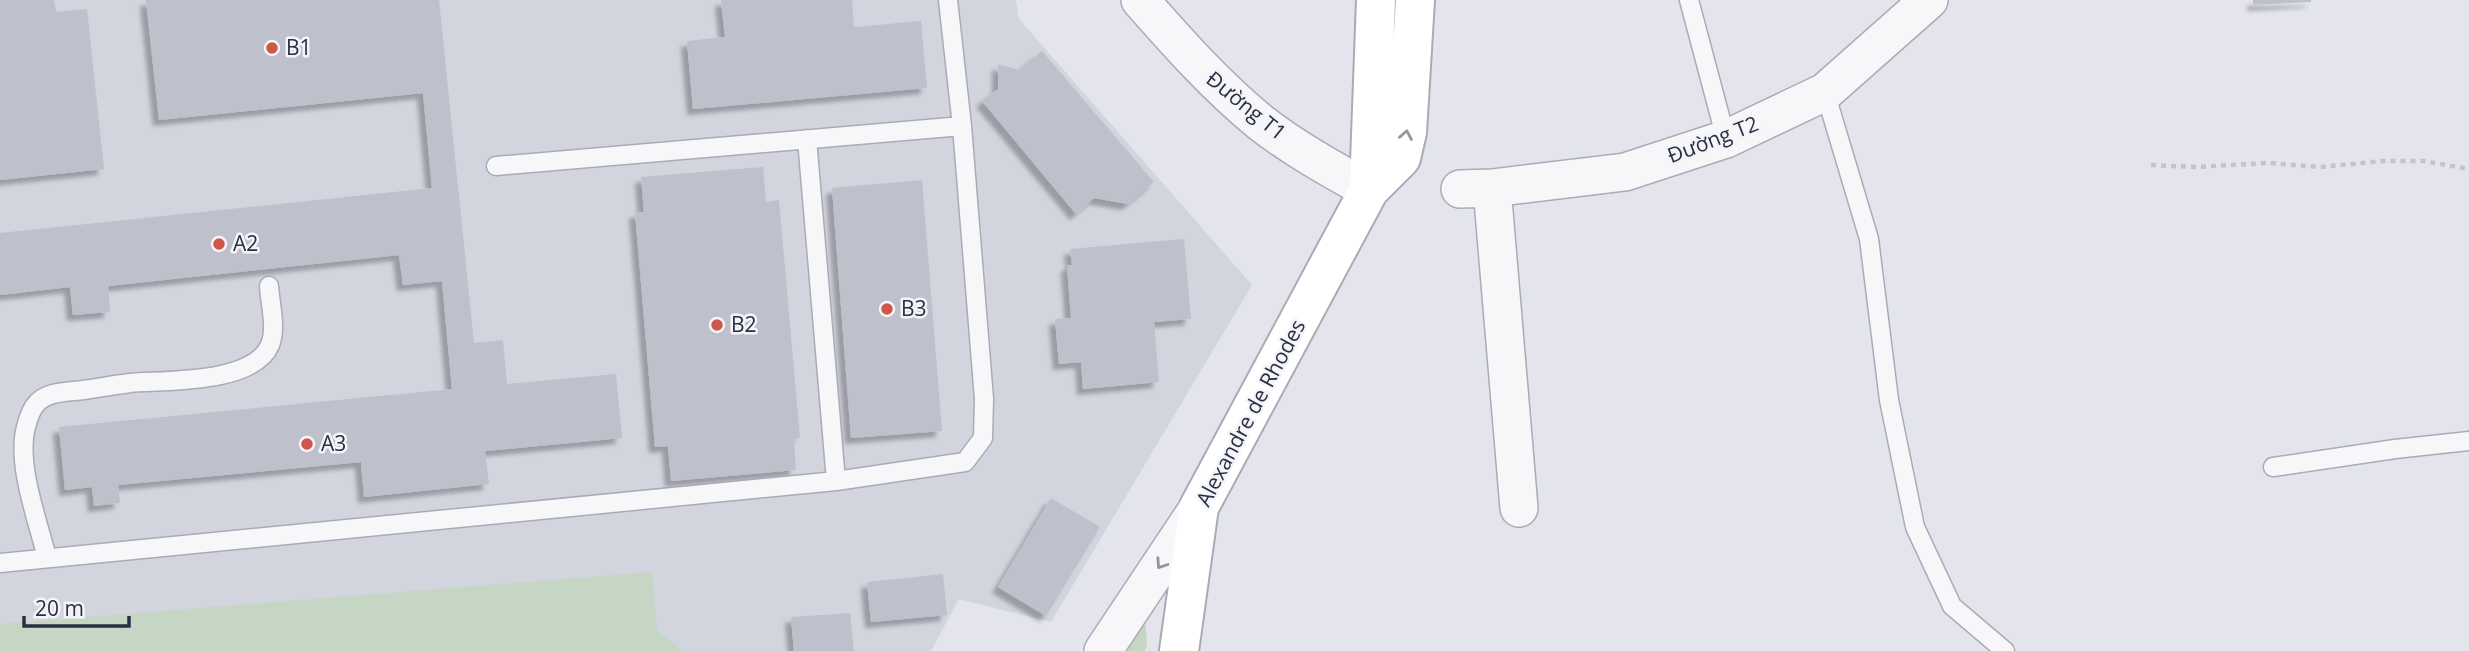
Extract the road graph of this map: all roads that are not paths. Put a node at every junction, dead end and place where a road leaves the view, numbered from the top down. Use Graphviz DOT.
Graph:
graph roads {
  1 [pos="948,0"];
  2 [pos="1140,0"];
  3 [pos="1376,0"];
  4 [pos="1415,0"];
  5 [pos="1689,0"];
  6 [pos="1929,0"];
  7 [pos="1825,92"];
  8 [pos="962,126"];
  9 [pos="807,139"];
  10 [pos="1726,139"];
  11 [pos="496,166"];
  12 [pos="1369,190"];
  13 [pos="269,286"];
  14 [pos="2469,441"];
  15 [pos="2273,467"];
  16 [pos="836,481"];
  17 [pos="1199,507"];
  18 [pos="1519,508"];
  19 [pos="47,558"];
  20 [pos="0,563"];
  21 [pos="1103,651"];
  22 [pos="1179,651"];
  23 [pos="2005,651"];
  1 -- 8 [label="lane"];
  2 -- 12 [label="street, Đường T1"];
  3 -- 12 [label="street, Alexandre de Rhodes"];
  12 -- 4 [label="street, Alexandre de Rhodes, one-way"];
  5 -- 10 [label="lane"];
  6 -- 7 [label="street, Đường T2"];
  7 -- 10 [label="street, Đường T2"];
  7 -- 23 [label="lane"];
  8 -- 9 [label="lane"];
  8 -- 16 [label="lane"];
  9 -- 11 [label="lane"];
  9 -- 16 [label="lane"];
  10 -- 18 [label="street, Đường T2"];
  12 -- 17 [label="street, Alexandre de Rhodes"];
  13 -- 19 [label="lane"];
  14 -- 15 [label="lane"];
  16 -- 19 [label="lane"];
  17 -- 21 [label="street, one-way"];
  17 -- 22 [label="street, Alexandre de Rhodes"];
  19 -- 20 [label="lane"];
}
